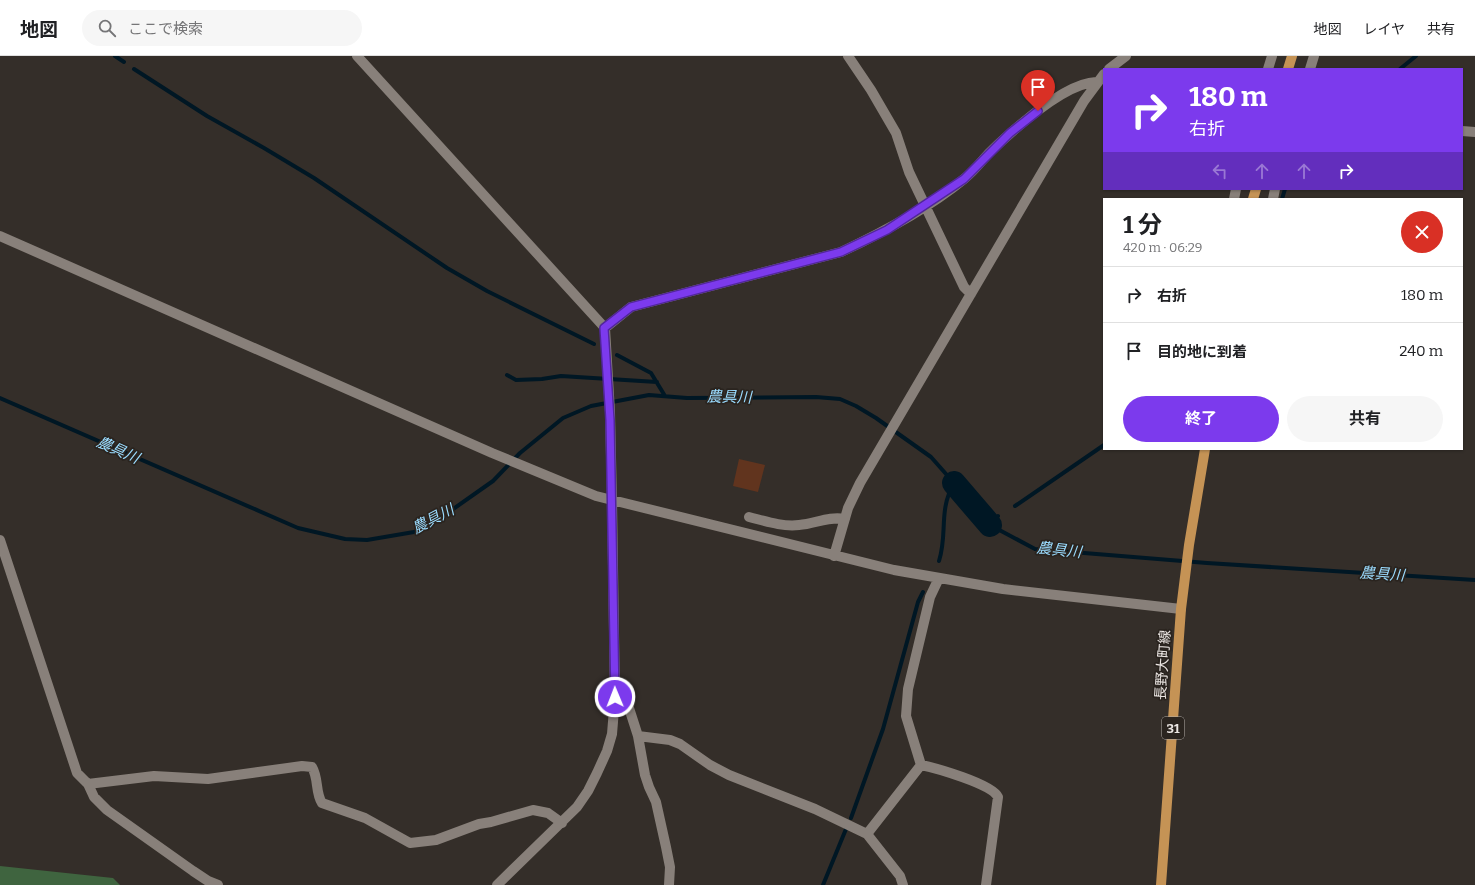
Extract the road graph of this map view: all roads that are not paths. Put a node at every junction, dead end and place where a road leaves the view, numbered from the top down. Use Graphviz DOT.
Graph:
graph roads {
  1 [pos="357,56"];
  2 [pos="848,56"];
  3 [pos="1126,56"];
  4 [pos="1272,56"];
  5 [pos="1292,56"];
  6 [pos="1314,56"];
  7 [pos="1110,68"];
  8 [pos="1268,68"];
  9 [pos="1288,68"];
  10 [pos="1310,68"];
  11 [pos="1103,75"];
  12 [pos="1096,82"];
  13 [pos="1463,132"];
  14 [pos="1475,132"];
  15 [pos="926,205"];
  16 [pos="0,236"];
  17 [pos="971,294"];
  18 [pos="604,328"];
  19 [pos="1205,450"];
  20 [pos="612,501"];
  21 [pos="749,517"];
  22 [pos="845,519"];
  23 [pos="0,540"];
  24 [pos="834,556"];
  25 [pos="939,578"];
  26 [pos="1181,609"];
  27 [pos="615,697"];
  28 [pos="638,736"];
  29 [pos="921,765"];
  30 [pos="88,784"];
  31 [pos="562,823"];
  32 [pos="867,834"];
  33 [pos="218,885"];
  34 [pos="497,885"];
  35 [pos="670,885"];
  36 [pos="903,885"];
  37 [pos="986,885"];
  38 [pos="1161,885"];
  1 -- 18 [label="street"];
  2 -- 15 [label="street"];
  3 -- 7 [label="street"];
  4 -- 8 [label="street"];
  5 -- 9 [label="main road"];
  6 -- 10 [label="street"];
  11 -- 12 [label="street"];
  12 -- 15 [label="street"];
  12 -- 17 [label="street"];
  13 -- 14 [label="street"];
  15 -- 17 [label="street"];
  15 -- 18 [label="street"];
  16 -- 20 [label="street"];
  17 -- 22 [label="street"];
  18 -- 20 [label="street"];
  19 -- 26 [label="main road, 長野大町線 / 31"];
  20 -- 24 [label="street"];
  20 -- 27 [label="street"];
  21 -- 22 [label="street"];
  22 -- 24 [label="street"];
  23 -- 30 [label="street"];
  24 -- 25 [label="street"];
  25 -- 26 [label="street"];
  25 -- 29 [label="street"];
  26 -- 38 [label="main road, 長野大町線 / 31"];
  27 -- 28 [label="street"];
  27 -- 31 [label="street"];
  28 -- 32 [label="street"];
  28 -- 35 [label="street"];
  29 -- 32 [label="street"];
  29 -- 37 [label="street"];
  30 -- 31 [label="street"];
  30 -- 33 [label="street"];
  31 -- 34 [label="street"];
  32 -- 36 [label="street"];
}
